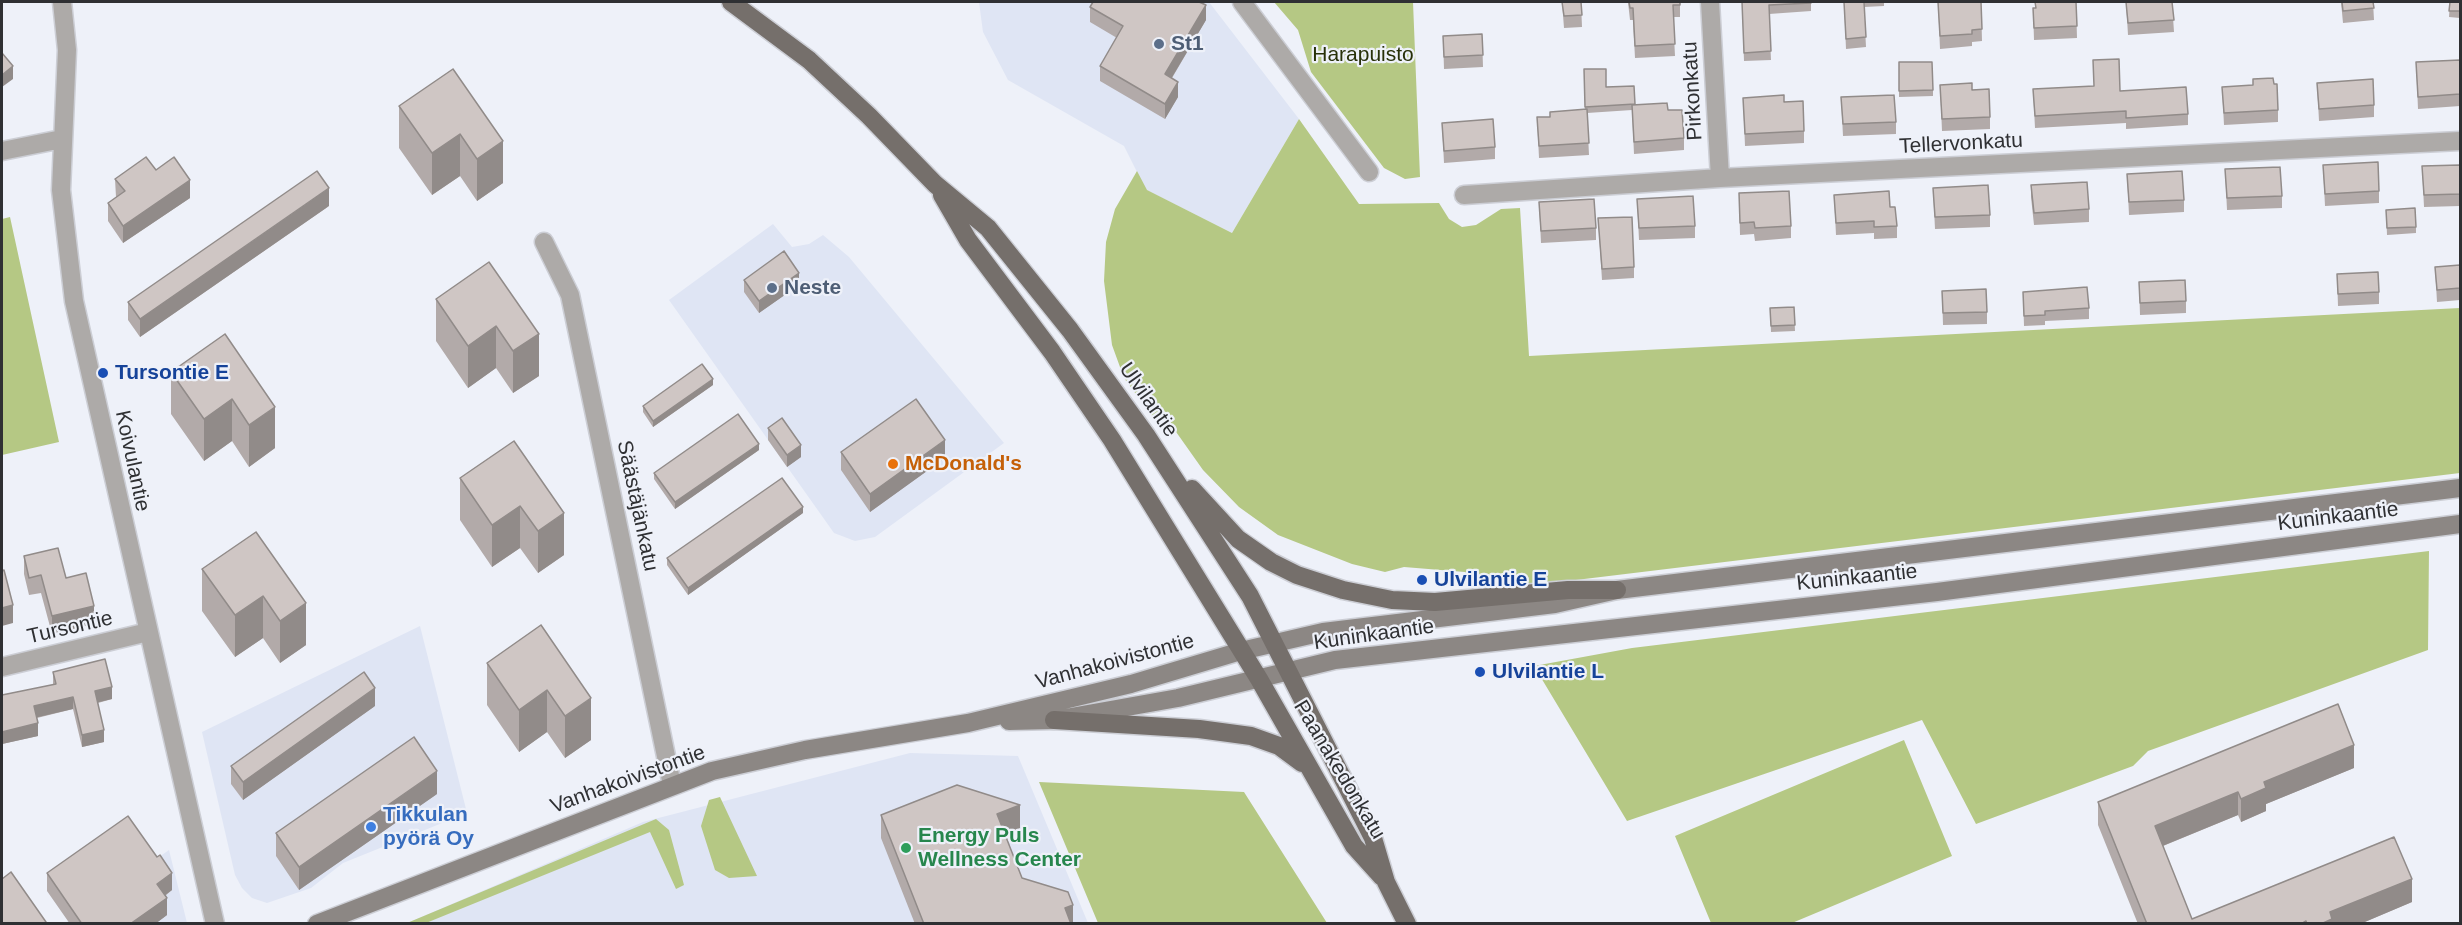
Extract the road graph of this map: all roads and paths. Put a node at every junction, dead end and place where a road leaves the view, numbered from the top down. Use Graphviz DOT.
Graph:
graph roads {
  1 [pos="62,2"];
  2 [pos="731,2"];
  3 [pos="1242,2"];
  4 [pos="1710,2"];
  5 [pos="62,139"];
  6 [pos="2460,141"];
  7 [pos="2,151"];
  8 [pos="1369,172"];
  9 [pos="1720,178"];
  10 [pos="935,184"];
  11 [pos="1464,195"];
  12 [pos="544,242"];
  13 [pos="1146,435"];
  14 [pos="2460,488"];
  15 [pos="2460,524"];
  16 [pos="1617,590"];
  17 [pos="148,632"];
  18 [pos="1274,642"];
  19 [pos="1241,651"];
  20 [pos="2,667"];
  21 [pos="1288,670"];
  22 [pos="1258,679"];
  23 [pos="1054,720"];
  24 [pos="968,723"];
  25 [pos="1308,768"];
  26 [pos="672,785"];
  27 [pos="1386,882"];
  28 [pos="215,924"];
  29 [pos="317,924"];
  30 [pos="1407,924"];
  1 -- 5 [label="street, Koivulantie"];
  2 -- 10 [label="main road, Ulvilantie"];
  3 -- 8 [label="street"];
  4 -- 9 [label="street, Pirkonkatu"];
  5 -- 7 [label="street"];
  5 -- 17 [label="street, Koivulantie"];
  6 -- 9 [label="street, Tellervonkatu"];
  9 -- 11 [label="street, Tellervonkatu"];
  10 -- 13 [label="main road, Ulvilantie"];
  10 -- 19 [label="main road, Ulvilantie"];
  12 -- 26 [label="street, Säästäjänkatu"];
  13 -- 16 [label="main road"];
  13 -- 18 [label="main road, Ulvilantie"];
  14 -- 16 [label="main road, Kuninkaantie"];
  15 -- 21 [label="main road, Kuninkaantie"];
  16 -- 18 [label="main road, Kuninkaantie"];
  17 -- 20 [label="street, Tursontie"];
  17 -- 28 [label="street, Koivulantie"];
  18 -- 19 [label="main road, Vanhakoivistontie"];
  18 -- 21 [label="main road, Ulvilantie"];
  19 -- 22 [label="main road, Ulvilantie"];
  19 -- 24 [label="main road, Vanhakoivistontie"];
  21 -- 22 [label="main road, Kuninkaantie"];
  21 -- 27 [label="main road, Paanakedonkatu"];
  22 -- 23 [label="main road, Vanhakoivistontie"];
  22 -- 25 [label="main road, Paanakedonkatu"];
  23 -- 24 [label="main road, Vanhakoivistontie"];
  23 -- 25 [label="main road"];
  24 -- 26 [label="main road, Vanhakoivistontie"];
  25 -- 27 [label="main road, Paanakedonkatu"];
  26 -- 29 [label="main road, Vanhakoivistontie"];
  27 -- 30 [label="main road, Paanakedonkatu"];
}
